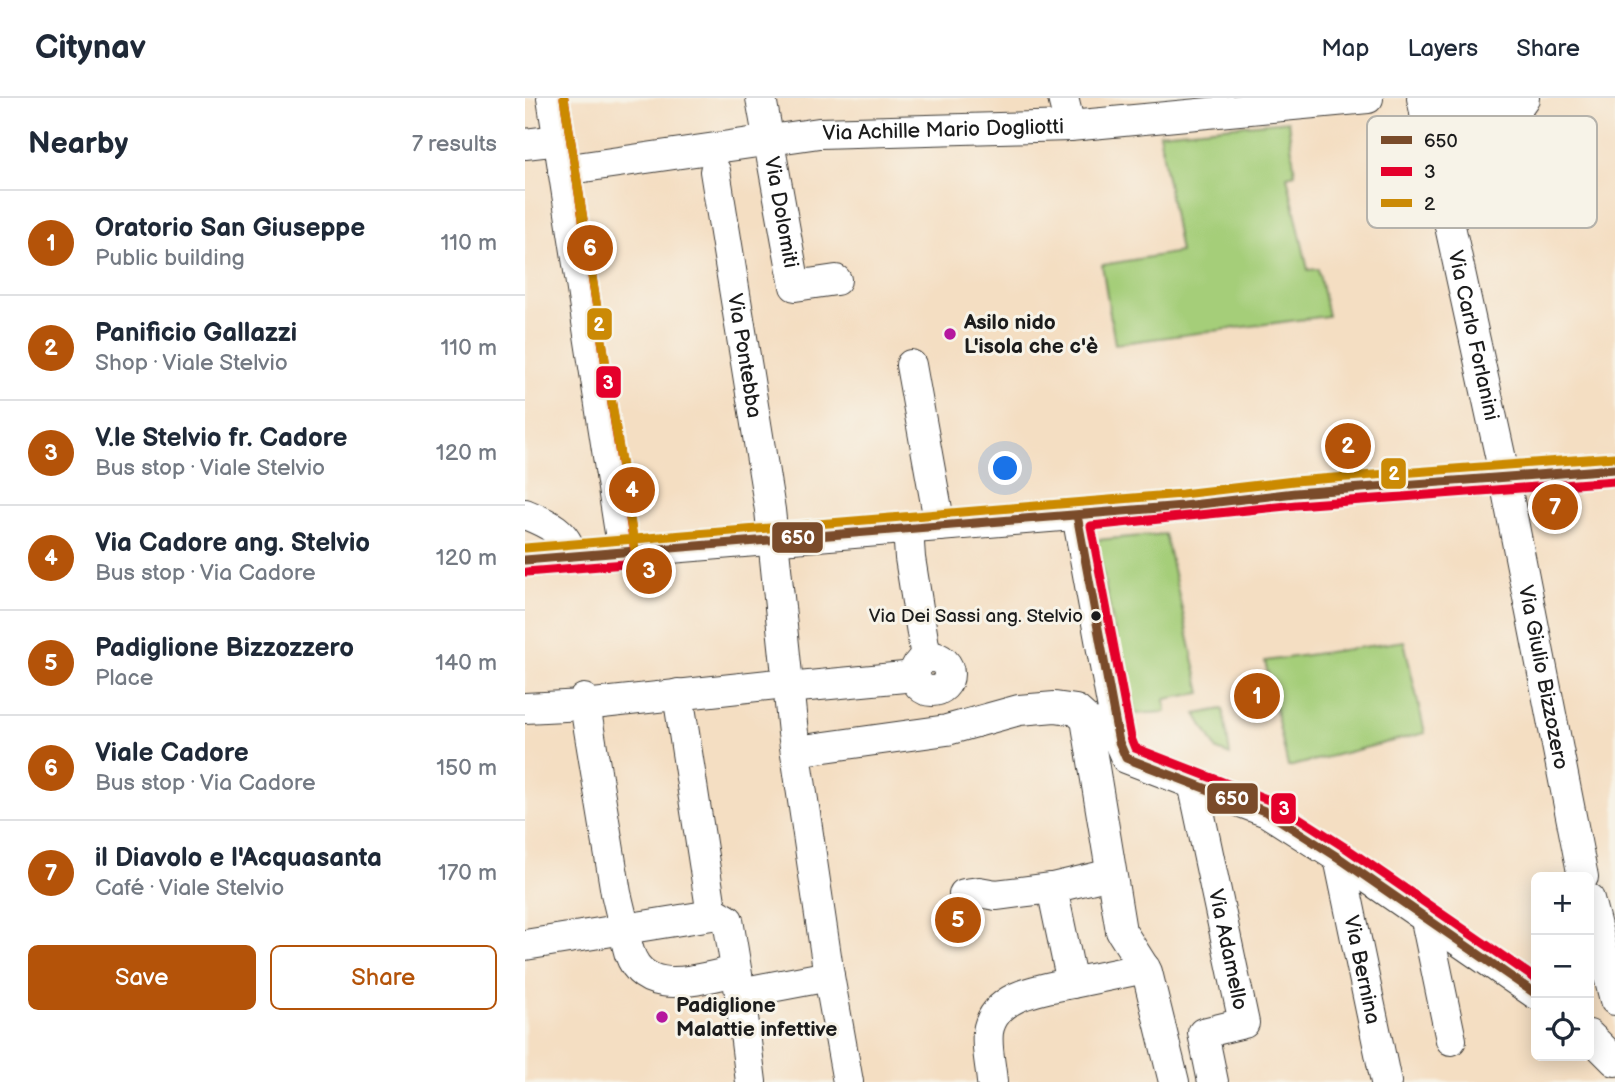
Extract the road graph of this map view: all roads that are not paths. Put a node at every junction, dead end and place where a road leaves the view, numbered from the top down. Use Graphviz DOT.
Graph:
graph roads {
  1 [pos="552,98"];
  2 [pos="761,98"];
  3 [pos="1368,98"];
  4 [pos="1524,98"];
  5 [pos="1423,105"];
  6 [pos="1066,112"];
  7 [pos="769,139"];
  8 [pos="559,140"];
  9 [pos="525,144"];
  10 [pos="563,170"];
  11 [pos="715,171"];
  12 [pos="1450,228"];
  13 [pos="836,280"];
  14 [pos="911,365"];
  15 [pos="1615,469"];
  16 [pos="1504,478"];
  17 [pos="525,514"];
  18 [pos="1077,514"];
  19 [pos="940,526"];
  20 [pos="908,528"];
  21 [pos="772,539"];
  22 [pos="623,552"];
  23 [pos="572,557"];
  24 [pos="525,560"];
  25 [pos="926,675"];
  26 [pos="787,685"];
  27 [pos="839,685"];
  28 [pos="678,694"];
  29 [pos="584,702"];
  30 [pos="525,708"];
  31 [pos="947,730"];
  32 [pos="795,742"];
  33 [pos="1193,783"];
  34 [pos="1339,858"];
  35 [pos="1582,872"];
  36 [pos="1111,874"];
  37 [pos="1052,888"];
  38 [pos="964,894"];
  39 [pos="712,915"];
  40 [pos="1426,919"];
  41 [pos="1594,930"];
  42 [pos="525,945"];
  43 [pos="1145,968"];
  44 [pos="829,976"];
  45 [pos="738,982"];
  46 [pos="1072,983"];
  47 [pos="1531,991"];
  48 [pos="1604,991"];
  49 [pos="1451,1040"];
  50 [pos="1594,1040"];
  51 [pos="1615,1061"];
  52 [pos="751,1082"];
  53 [pos="848,1082"];
  54 [pos="992,1082"];
  55 [pos="1174,1082"];
  56 [pos="1213,1082"];
  57 [pos="1386,1082"];
  1 -- 8 [label="street"];
  2 -- 7 [label="street, Via Dolomiti"];
  3 -- 6 [label="street, Via Achille Mario Dogliotti"];
  4 -- 5 [label="street, Via Carlo Forlanini"];
  6 -- 7 [label="street, Via Achille Mario Dogliotti"];
  7 -- 10 [label="street, Via Achille Mario Dogliotti"];
  7 -- 13 [label="street, Via Dolomiti"];
  8 -- 9 [label="street"];
  8 -- 10 [label="street"];
  10 -- 22 [label="street"];
  11 -- 21 [label="street, Via Pontebba"];
  12 -- 16 [label="street, Via Carlo Forlanini"];
  14 -- 19 [label="street"];
  15 -- 16 [label="street"];
  16 -- 18 [label="street"];
  16 -- 35 [label="street, Via Giulio Bizzozero"];
  17 -- 23 [label="street"];
  18 -- 19 [label="street"];
  18 -- 33 [label="street"];
  19 -- 20 [label="street"];
  20 -- 21 [label="street"];
  20 -- 25 [label="street"];
  21 -- 22 [label="street"];
  21 -- 26 [label="street, Via Pontebba"];
  22 -- 23 [label="street"];
  23 -- 24 [label="street"];
  25 -- 27 [label="street"];
  25 -- 31 [label="street"];
  26 -- 27 [label="street"];
  26 -- 28 [label="street"];
  26 -- 32 [label="street, Via Pontebba"];
  27 -- 32 [label="street"];
  28 -- 29 [label="street"];
  28 -- 39 [label="street"];
  29 -- 30 [label="street"];
  29 -- 45 [label="street"];
  31 -- 32 [label="street"];
  31 -- 36 [label="street"];
  32 -- 44 [label="street, Via Pontebba"];
  33 -- 34 [label="street"];
  33 -- 56 [label="street, Via Adamello"];
  34 -- 40 [label="street"];
  34 -- 57 [label="street, Via Bernina"];
  36 -- 37 [label="street"];
  36 -- 43 [label="street"];
  37 -- 38 [label="street"];
  37 -- 46 [label="street"];
  39 -- 42 [label="street"];
  39 -- 45 [label="street"];
  40 -- 47 [label="street"];
  40 -- 49 [label="street"];
  41 -- 48 [label="street"];
  43 -- 46 [label="street"];
  43 -- 55 [label="street"];
  44 -- 45 [label="street"];
  44 -- 53 [label="street, Via Pontebba"];
  45 -- 52 [label="street"];
  46 -- 54 [label="street"];
  50 -- 51 [label="street"];
}
